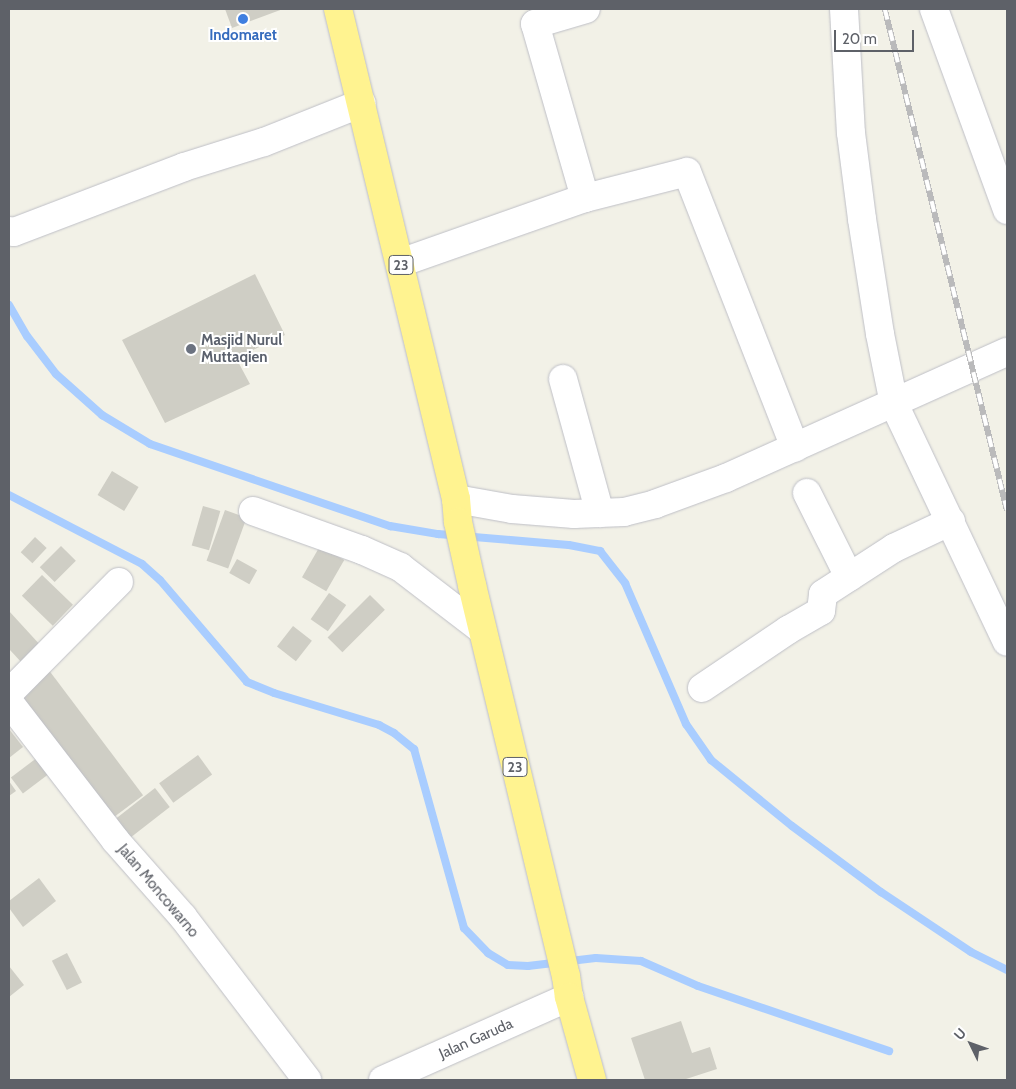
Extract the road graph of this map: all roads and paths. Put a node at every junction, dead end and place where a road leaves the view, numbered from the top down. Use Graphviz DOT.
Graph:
graph roads {
  1 [pos="338,9"];
  2 [pos="586,9"];
  3 [pos="844,9"];
  4 [pos="934,9"];
  5 [pos="362,103"];
  6 [pos="585,198"];
  7 [pos="1007,210"];
  8 [pos="9,231"];
  9 [pos="400,264"];
  10 [pos="1007,352"];
  11 [pos="563,379"];
  12 [pos="894,404"];
  13 [pos="794,448"];
  14 [pos="807,493"];
  15 [pos="253,510"];
  16 [pos="457,511"];
  17 [pos="600,513"];
  18 [pos="951,521"];
  19 [pos="849,578"];
  20 [pos="119,582"];
  21 [pos="482,630"];
  22 [pos="1007,642"];
  23 [pos="702,688"];
  24 [pos="9,696"];
  25 [pos="9,702"];
  26 [pos="568,986"];
  27 [pos="307,1080"];
  28 [pos="383,1080"];
  29 [pos="592,1080"];
  1 -- 5 [label="highway, 23"];
  2 -- 6 [label="street"];
  3 -- 12 [label="street"];
  4 -- 7 [label="street"];
  5 -- 8 [label="street"];
  5 -- 9 [label="highway, 23"];
  6 -- 9 [label="street"];
  6 -- 13 [label="street"];
  9 -- 16 [label="highway, 23"];
  10 -- 12 [label="street"];
  11 -- 17 [label="street"];
  12 -- 13 [label="street"];
  12 -- 18 [label="street"];
  13 -- 17 [label="street"];
  14 -- 19 [label="street"];
  15 -- 21 [label="street"];
  16 -- 17 [label="street"];
  16 -- 21 [label="highway, 23"];
  18 -- 19 [label="street"];
  18 -- 22 [label="street"];
  19 -- 23 [label="street"];
  20 -- 24 [label="street"];
  21 -- 26 [label="highway, 23"];
  25 -- 27 [label="street, Jalan Moncowarno"];
  26 -- 28 [label="street, Jalan Garuda"];
  26 -- 29 [label="highway, 23"];
}
